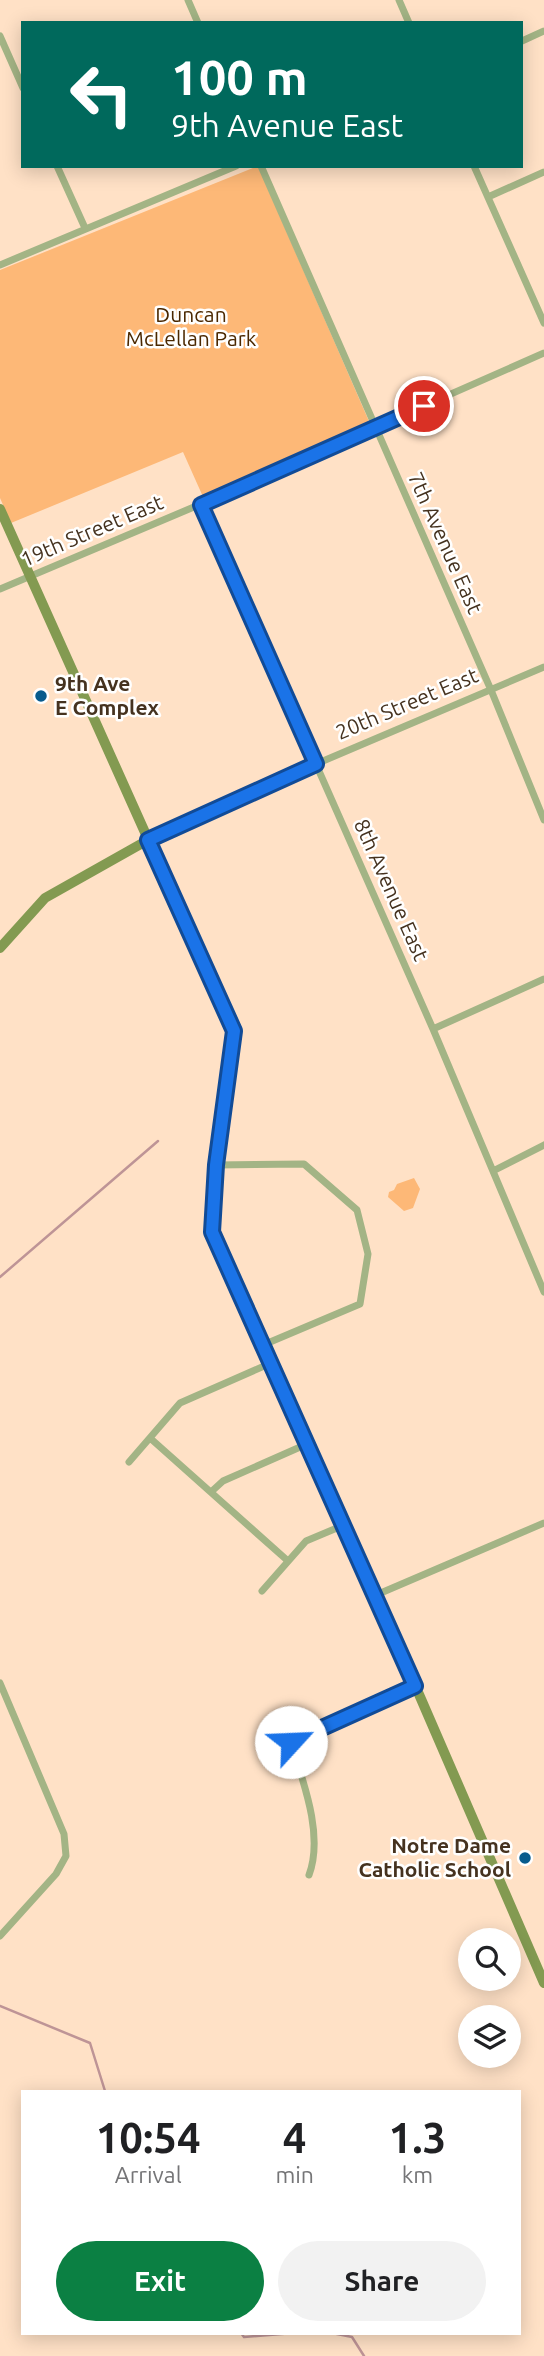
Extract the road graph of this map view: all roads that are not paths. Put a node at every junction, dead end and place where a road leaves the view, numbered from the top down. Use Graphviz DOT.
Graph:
graph roads {
  1 [pos="188,0"];
  2 [pos="399,0"];
  3 [pos="197,21"];
  4 [pos="408,21"];
  5 [pos="544,31"];
  6 [pos="0,36"];
  7 [pos="523,41"];
  8 [pos="21,83"];
  9 [pos="58,168"];
  10 [pos="231,168"];
  11 [pos="262,168"];
  12 [pos="475,168"];
  13 [pos="544,172"];
  14 [pos="488,197"];
  15 [pos="85,229"];
  16 [pos="0,265"];
  17 [pos="544,323"];
  18 [pos="544,353"];
  19 [pos="376,427"];
  20 [pos="201,505"];
  21 [pos="0,509"];
  22 [pos="30,576"];
  23 [pos="0,589"];
  24 [pos="544,667"];
  25 [pos="491,690"];
  26 [pos="316,764"];
  27 [pos="544,820"];
  28 [pos="148,840"];
  29 [pos="0,948"];
  30 [pos="544,979"];
  31 [pos="433,1029"];
  32 [pos="544,1145"];
  33 [pos="216,1165"];
  34 [pos="493,1171"];
  35 [pos="544,1292"];
  36 [pos="263,1345"];
  37 [pos="271,1363"];
  38 [pos="150,1438"];
  39 [pos="307,1444"];
  40 [pos="129,1462"];
  41 [pos="211,1492"];
  42 [pos="544,1523"];
  43 [pos="344,1525"];
  44 [pos="288,1561"];
  45 [pos="262,1591"];
  46 [pos="376,1595"];
  47 [pos="0,1683"];
  48 [pos="415,1686"];
  49 [pos="309,1875"];
  50 [pos="0,1936"];
  51 [pos="542,1970"];
  52 [pos="544,1983"];
  1 -- 3 [label="street"];
  2 -- 4 [label="street"];
  5 -- 7 [label="street"];
  6 -- 8 [label="street"];
  9 -- 15 [label="street"];
  10 -- 15 [label="street"];
  11 -- 19 [label="street, 7th Avenue East"];
  12 -- 14 [label="street"];
  13 -- 14 [label="street"];
  14 -- 17 [label="street"];
  15 -- 16 [label="street"];
  18 -- 19 [label="street, 19th Street East"];
  19 -- 20 [label="street, 19th Street East"];
  19 -- 25 [label="street, 7th Avenue East"];
  20 -- 22 [label="street, 19th Street East"];
  20 -- 26 [label="street, 8th Avenue East"];
  21 -- 22 [label="street"];
  22 -- 23 [label="street, 19th Street East"];
  22 -- 28 [label="street"];
  24 -- 25 [label="street, 20th Street East"];
  25 -- 26 [label="street, 20th Street East"];
  25 -- 27 [label="street, 7th Avenue East"];
  26 -- 28 [label="street, 20th Street East"];
  26 -- 31 [label="street, 8th Avenue East"];
  28 -- 29 [label="street, 20th Street East"];
  28 -- 33 [label="street"];
  30 -- 31 [label="street"];
  31 -- 34 [label="street, 8th Avenue East"];
  32 -- 34 [label="street"];
  33 -- 36 [label="street"];
  33 -- 36 [label="street"];
  34 -- 35 [label="street, 8th Avenue East"];
  36 -- 37 [label="street"];
  37 -- 38 [label="street"];
  37 -- 39 [label="street"];
  38 -- 40 [label="street"];
  38 -- 41 [label="street"];
  39 -- 41 [label="street"];
  39 -- 43 [label="street"];
  41 -- 44 [label="street"];
  42 -- 46 [label="street"];
  43 -- 44 [label="street"];
  43 -- 46 [label="street"];
  44 -- 45 [label="street"];
  46 -- 48 [label="street"];
  47 -- 50 [label="street"];
  48 -- 49 [label="street"];
  48 -- 51 [label="street"];
  51 -- 52 [label="street"];
}
